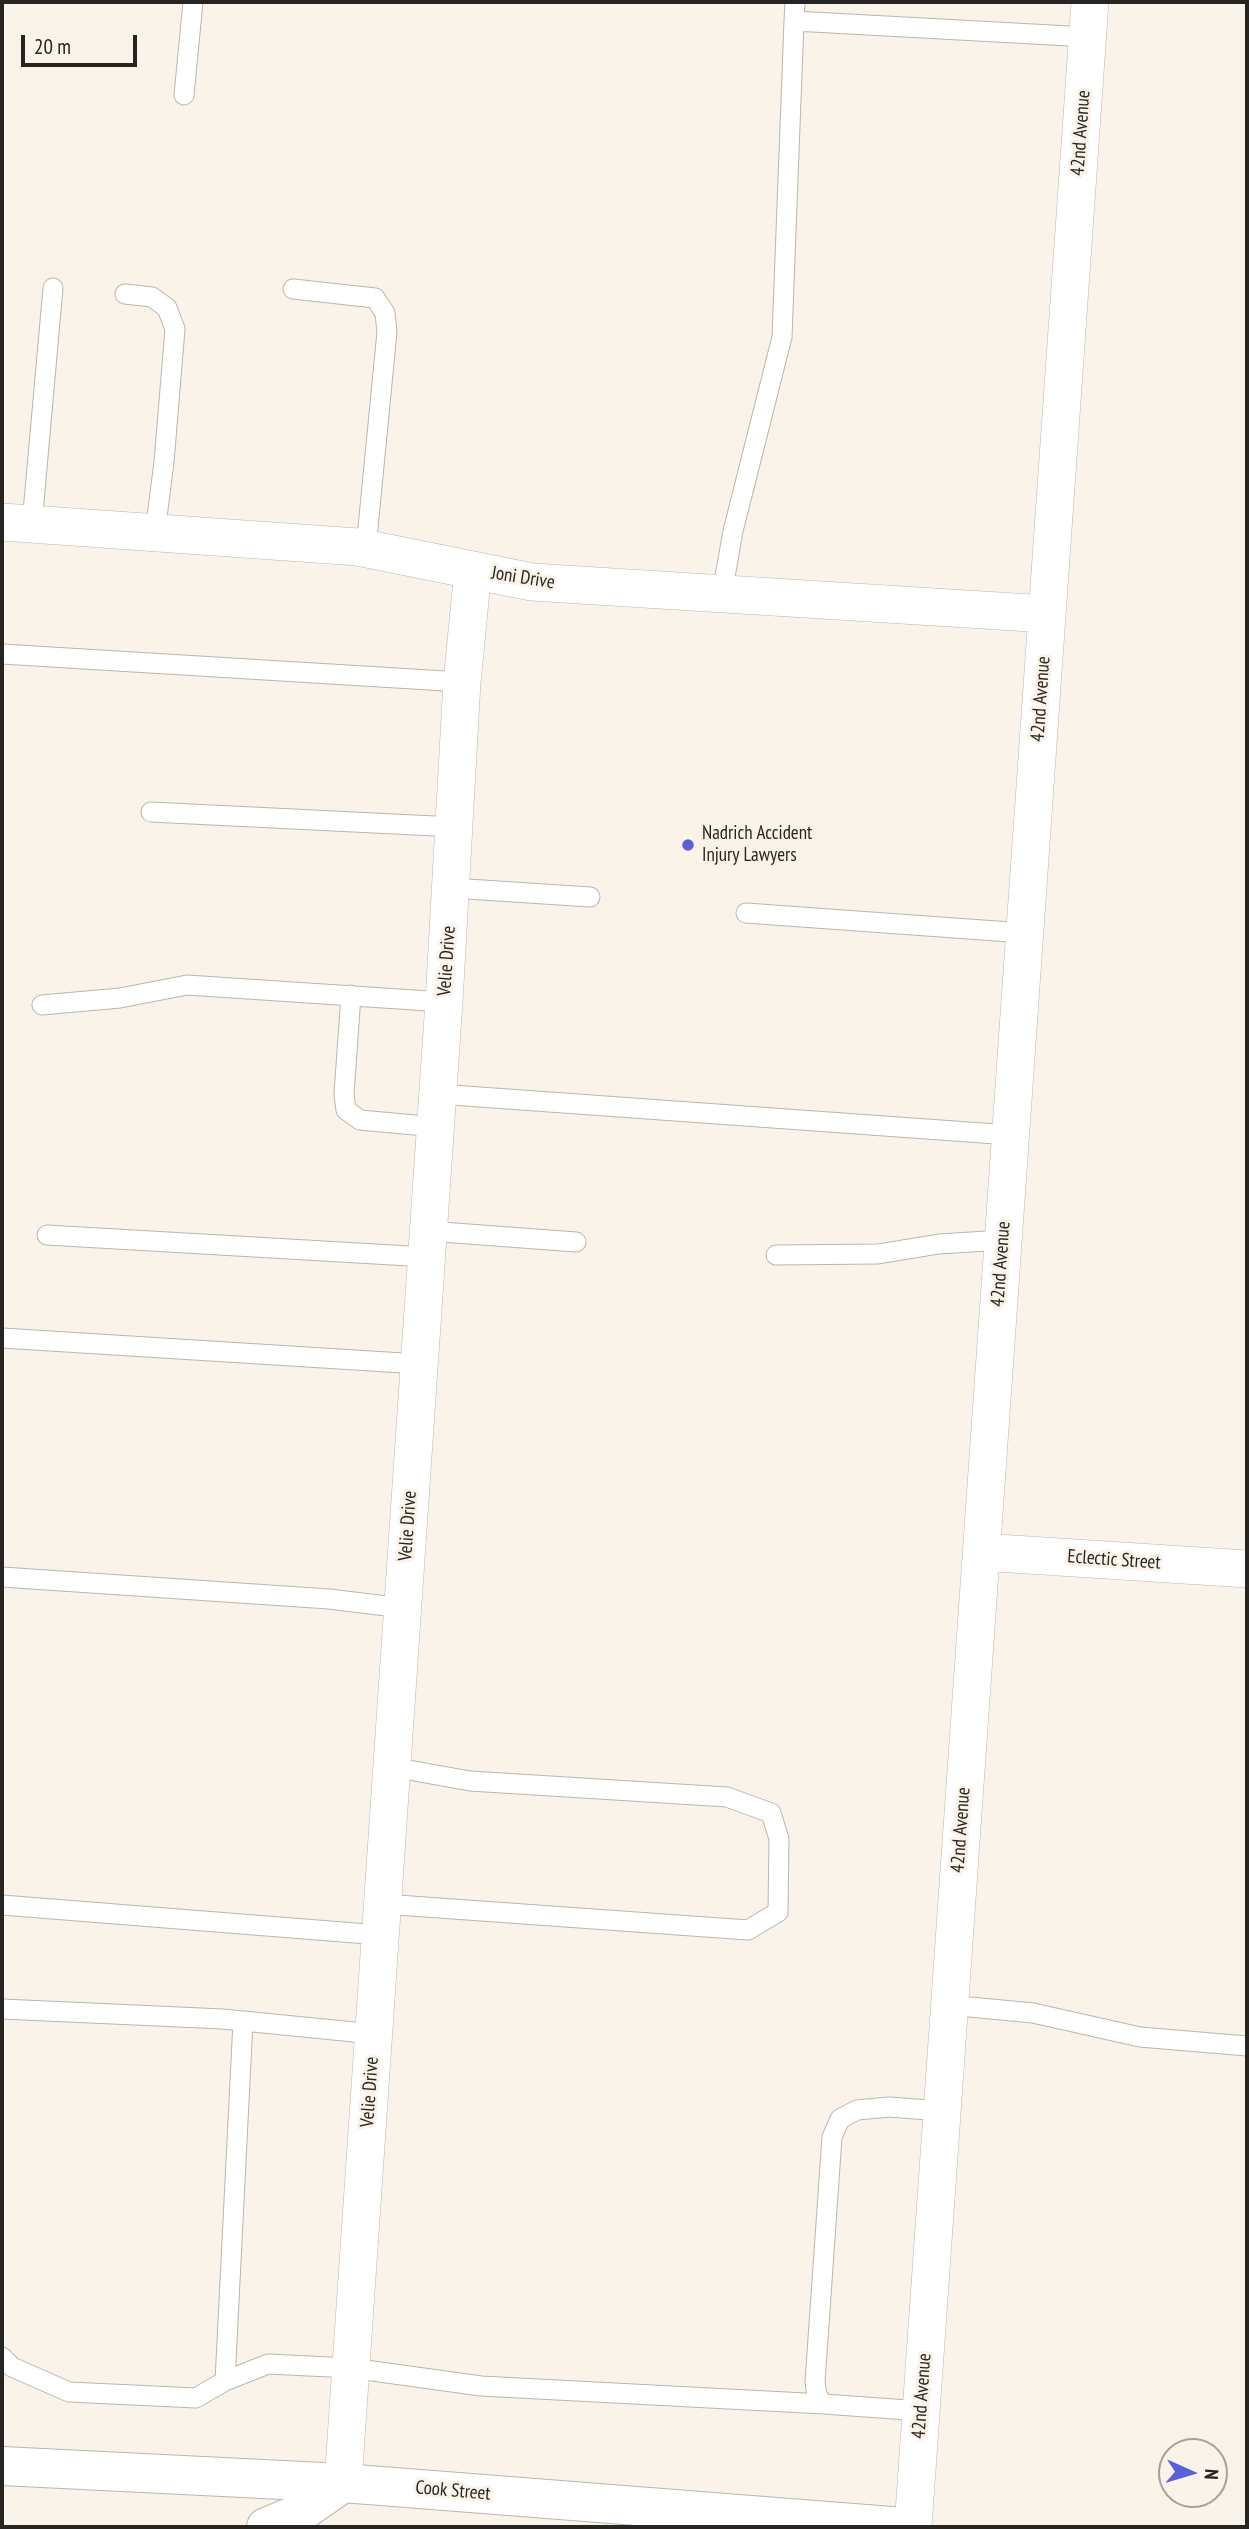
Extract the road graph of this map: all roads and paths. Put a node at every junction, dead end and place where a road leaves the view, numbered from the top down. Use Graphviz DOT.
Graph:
graph roads {
  1 [pos="193,2"];
  2 [pos="795,11"];
  3 [pos="1089,19"];
  4 [pos="184,95"];
  5 [pos="53,288"];
  6 [pos="293,289"];
  7 [pos="125,294"];
  8 [pos="17,523"];
  9 [pos="155,533"];
  10 [pos="366,548"];
  11 [pos="473,570"];
  12 [pos="722,594"];
  13 [pos="1047,614"];
  14 [pos="2,654"];
  15 [pos="462,682"];
  16 [pos="151,812"];
  17 [pos="455,827"];
  18 [pos="452,888"];
  19 [pos="590,897"];
  20 [pos="746,913"];
  21 [pos="1024,933"];
  22 [pos="351,995"];
  23 [pos="444,1002"];
  24 [pos="42,1005"];
  25 [pos="437,1110"];
  26 [pos="1010,1135"];
  27 [pos="47,1235"];
  28 [pos="1003,1240"];
  29 [pos="576,1242"];
  30 [pos="427,1244"];
  31 [pos="776,1255"];
  32 [pos="2,1338"];
  33 [pos="419,1364"];
  34 [pos="981,1552"];
  35 [pos="1247,1569"];
  36 [pos="2,1577"];
  37 [pos="403,1608"];
  38 [pos="391,1767"];
  39 [pos="2,1905"];
  40 [pos="382,1919"];
  41 [pos="949,2005"];
  42 [pos="2,2009"];
  43 [pos="243,2021"];
  44 [pos="373,2034"];
  45 [pos="1247,2046"];
  46 [pos="942,2111"];
  47 [pos="2,2357"];
  48 [pos="351,2368"];
  49 [pos="225,2381"];
  50 [pos="824,2404"];
  51 [pos="922,2411"];
  52 [pos="2,2466"];
  53 [pos="343,2483"];
  54 [pos="266,2527"];
  55 [pos="904,2527"];
  56 [pos="913,2527"];
  1 -- 4 [label="lane"];
  2 -- 3 [label="lane"];
  2 -- 12 [label="lane"];
  3 -- 13 [label="street, 42nd Avenue"];
  5 -- 8 [label="lane"];
  6 -- 10 [label="lane"];
  7 -- 9 [label="lane"];
  8 -- 9 [label="street, Joni Drive"];
  9 -- 10 [label="street, Joni Drive"];
  10 -- 11 [label="street, Joni Drive"];
  11 -- 12 [label="street, Joni Drive"];
  11 -- 15 [label="street, Velie Drive"];
  12 -- 13 [label="street, Joni Drive"];
  13 -- 21 [label="street, 42nd Avenue"];
  14 -- 15 [label="lane"];
  15 -- 17 [label="street, Velie Drive"];
  16 -- 17 [label="lane"];
  17 -- 18 [label="street, Velie Drive"];
  18 -- 19 [label="lane"];
  18 -- 23 [label="street, Velie Drive"];
  20 -- 21 [label="lane"];
  21 -- 26 [label="street, 42nd Avenue"];
  22 -- 23 [label="lane"];
  22 -- 24 [label="lane"];
  22 -- 25 [label="lane"];
  23 -- 25 [label="street, Velie Drive"];
  25 -- 26 [label="lane"];
  25 -- 30 [label="street, Velie Drive"];
  26 -- 28 [label="street, 42nd Avenue"];
  27 -- 30 [label="lane"];
  28 -- 31 [label="lane"];
  28 -- 34 [label="street, 42nd Avenue"];
  29 -- 30 [label="lane"];
  30 -- 33 [label="street, Velie Drive"];
  32 -- 33 [label="lane"];
  33 -- 37 [label="street, Velie Drive"];
  34 -- 35 [label="street, Eclectic Street"];
  34 -- 41 [label="street, 42nd Avenue"];
  36 -- 37 [label="lane"];
  37 -- 38 [label="street, Velie Drive"];
  38 -- 40 [label="street, Velie Drive"];
  38 -- 40 [label="lane"];
  39 -- 40 [label="lane"];
  40 -- 44 [label="street, Velie Drive"];
  41 -- 45 [label="lane"];
  41 -- 46 [label="street, 42nd Avenue"];
  42 -- 43 [label="lane"];
  43 -- 44 [label="lane"];
  43 -- 49 [label="lane"];
  44 -- 48 [label="street, Velie Drive"];
  46 -- 50 [label="lane"];
  46 -- 51 [label="street, 42nd Avenue"];
  47 -- 49 [label="lane"];
  48 -- 49 [label="lane"];
  48 -- 50 [label="lane"];
  48 -- 53 [label="street, Velie Drive"];
  50 -- 51 [label="lane"];
  51 -- 56 [label="street, 42nd Avenue"];
  52 -- 53 [label="main road, Cook Street"];
  53 -- 54 [label="main road"];
  53 -- 55 [label="main road, Cook Street"];
}
